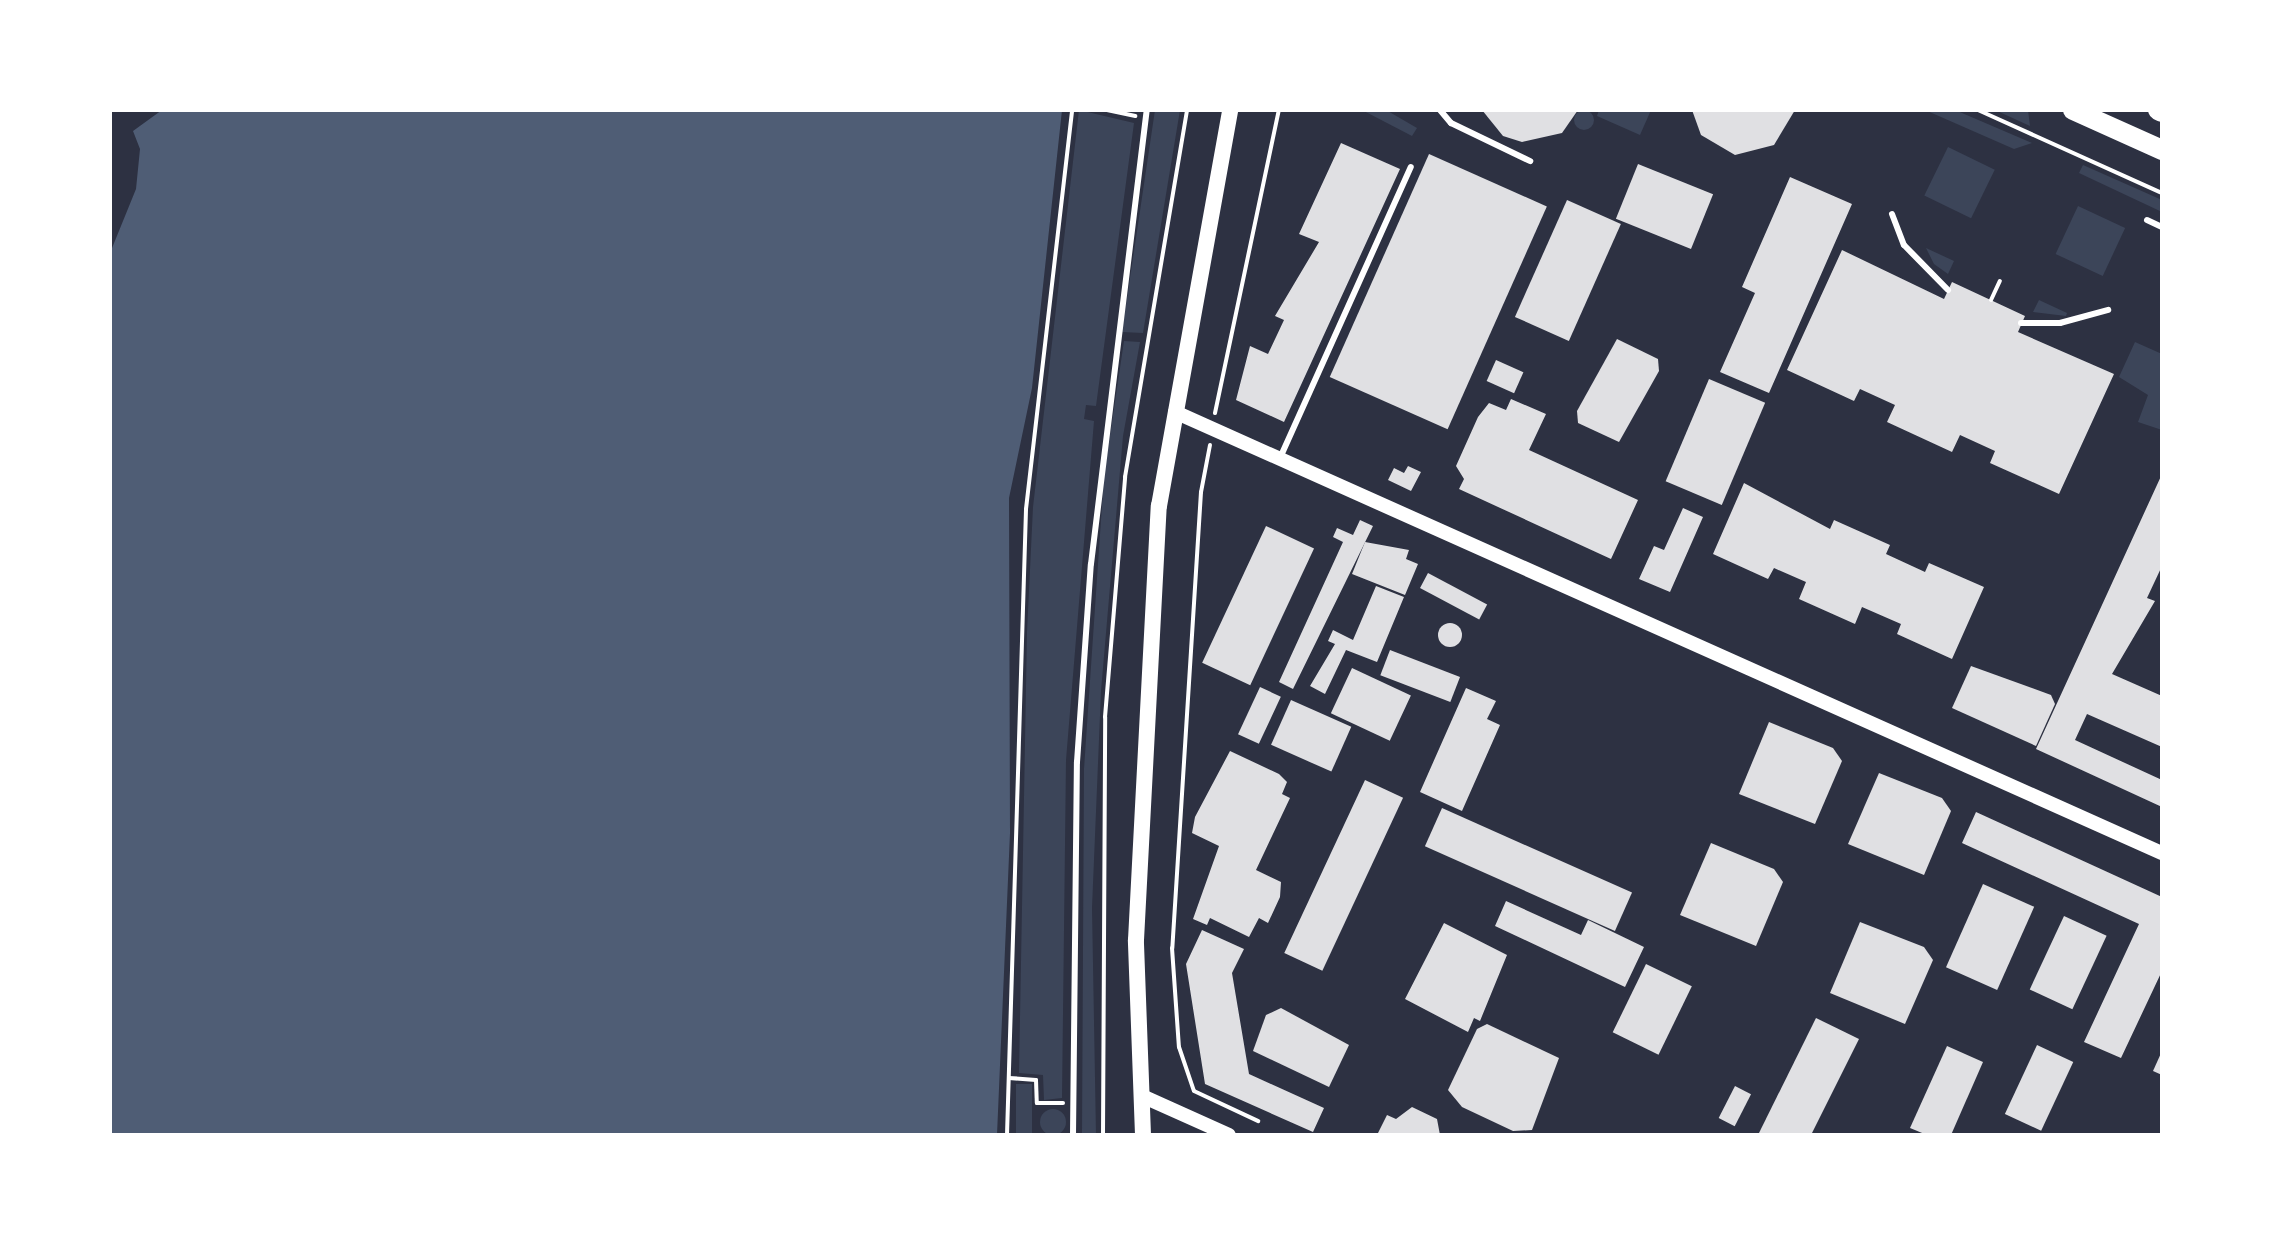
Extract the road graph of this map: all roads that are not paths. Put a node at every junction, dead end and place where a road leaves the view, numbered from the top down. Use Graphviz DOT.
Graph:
graph roads {
  1 [pos="1230,110"];
  2 [pos="1440,110"];
  3 [pos="2073,110"];
  4 [pos="1146,114"];
  5 [pos="2162,150"];
  6 [pos="1530,161"];
  7 [pos="1411,167"];
  8 [pos="1892,214"];
  9 [pos="2147,220"];
  10 [pos="2162,227"];
  11 [pos="1948,290"];
  12 [pos="2108,310"];
  13 [pos="2021,323"];
  14 [pos="1175,412"];
  15 [pos="1280,458"];
  16 [pos="2162,853"];
  17 [pos="1142,1096"];
  18 [pos="1073,1135"];
  19 [pos="1143,1135"];
  20 [pos="1229,1135"];
  1 -- 14 [label="main road"];
  2 -- 6 [label="lane"];
  3 -- 5 [label="main road"];
  4 -- 18 [label="lane"];
  7 -- 15 [label="lane"];
  8 -- 11 [label="lane"];
  9 -- 10 [label="lane"];
  12 -- 13 [label="lane"];
  14 -- 15 [label="street"];
  14 -- 17 [label="main road"];
  15 -- 16 [label="street"];
  17 -- 19 [label="main road"];
  17 -- 20 [label="street"];
}
